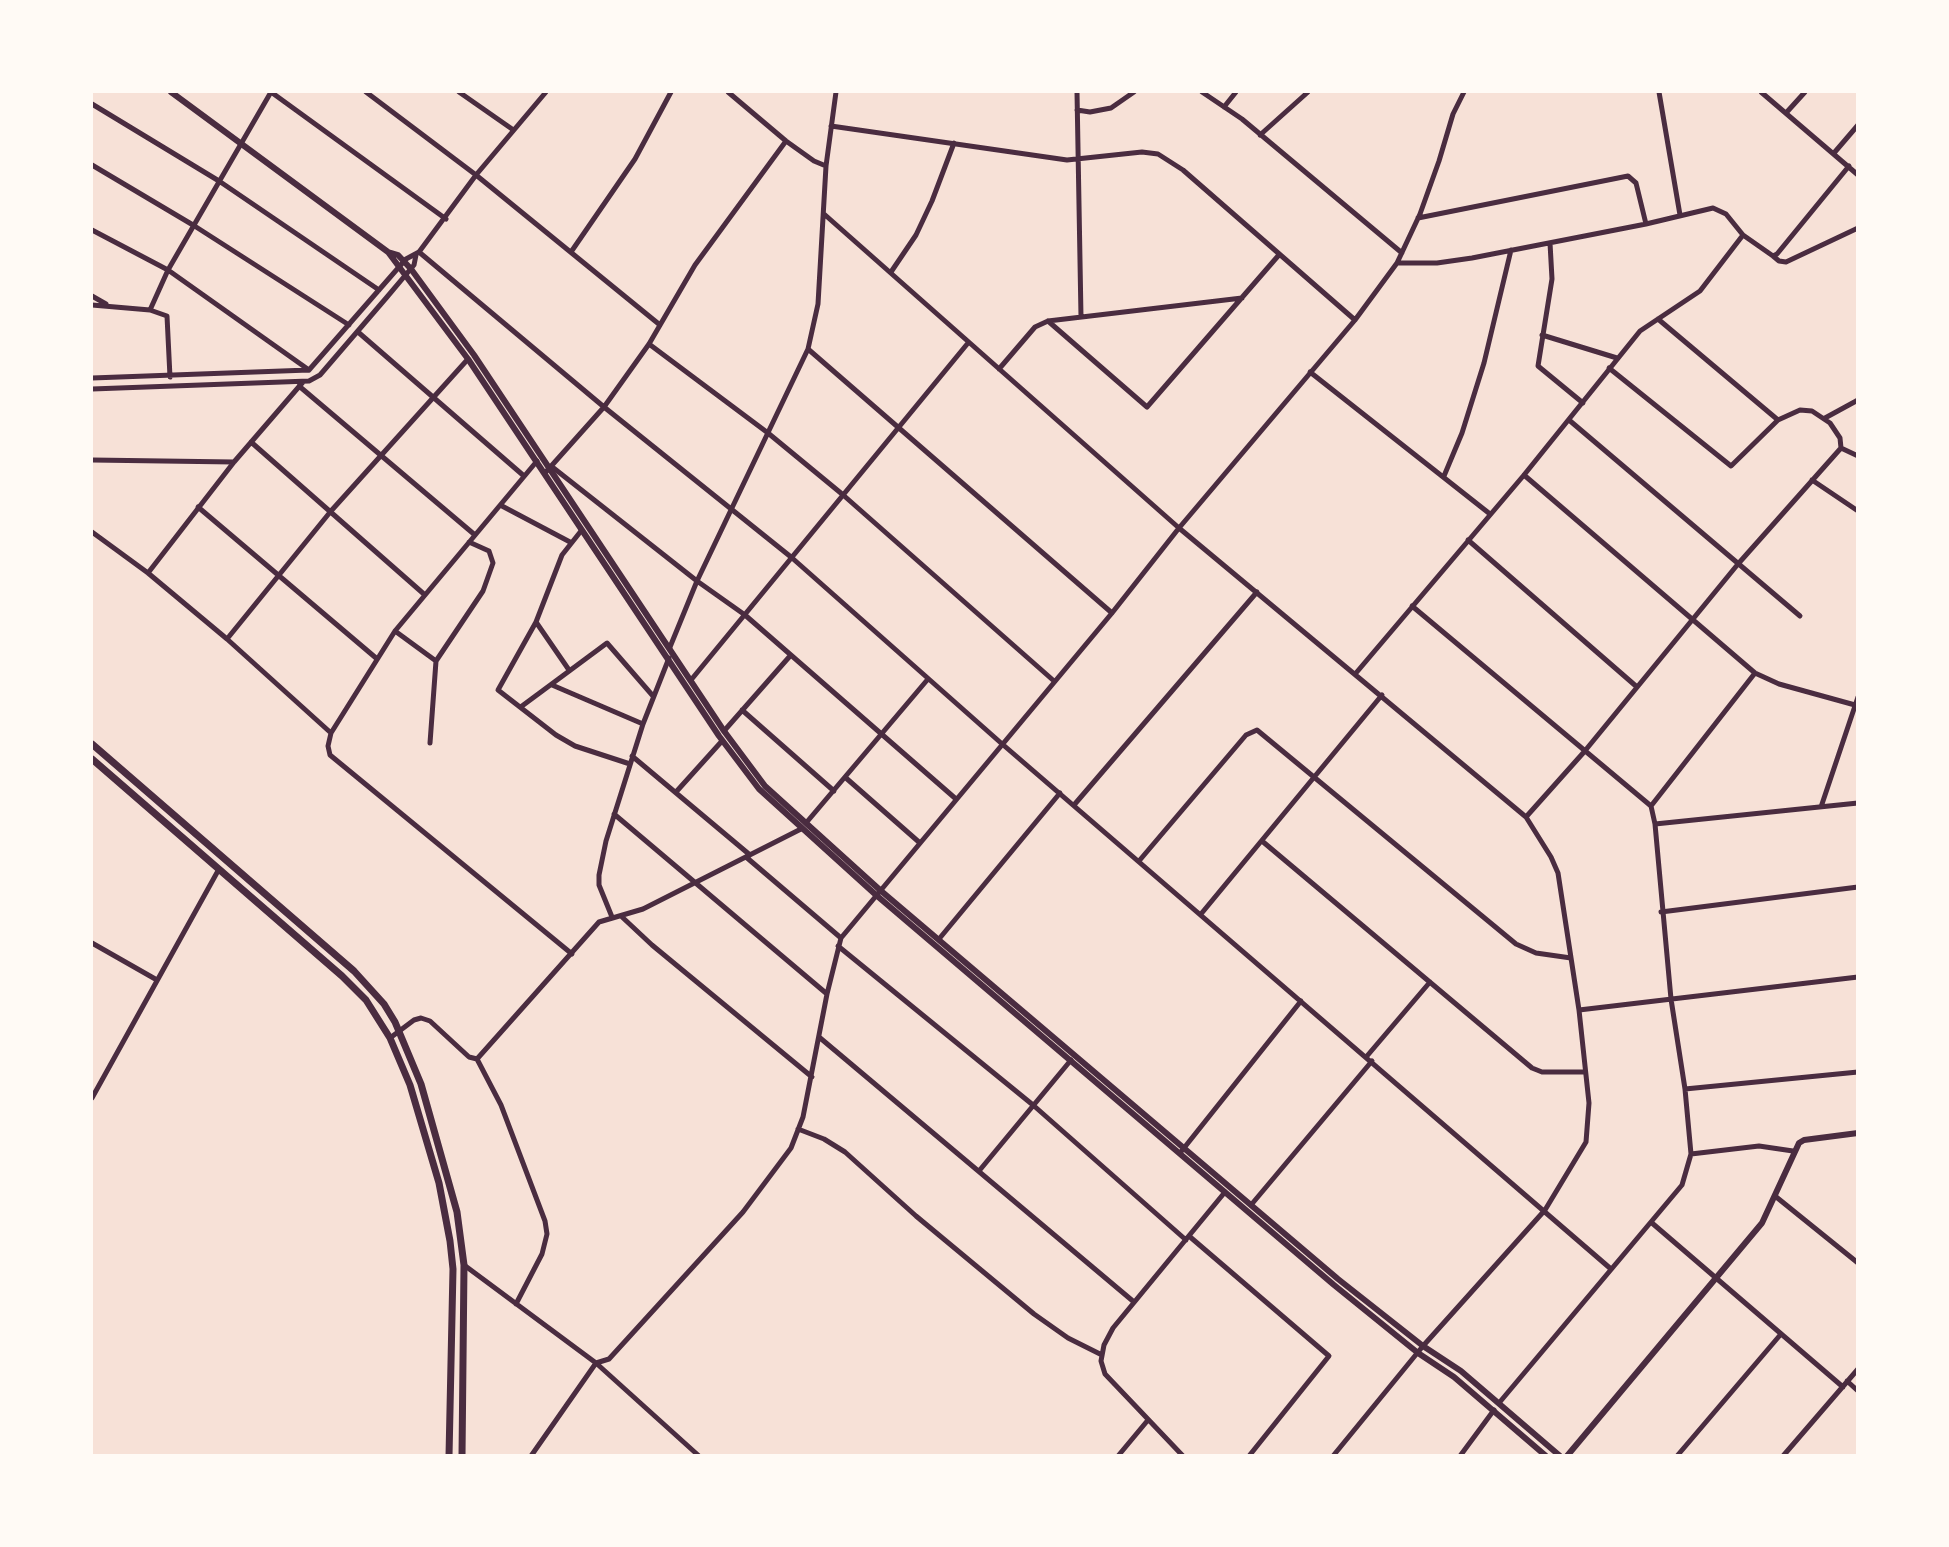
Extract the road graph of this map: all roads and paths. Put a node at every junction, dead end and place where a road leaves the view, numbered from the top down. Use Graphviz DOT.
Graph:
graph roads {
  1 [pos="171,92"];
  2 [pos="271,92"];
  3 [pos="366,92"];
  4 [pos="459,92"];
  5 [pos="546,92"];
  6 [pos="671,92"];
  7 [pos="728,92"];
  8 [pos="836,92"];
  9 [pos="1077,92"];
  10 [pos="1134,92"];
  11 [pos="1202,92"];
  12 [pos="1236,92"];
  13 [pos="1308,92"];
  14 [pos="1462,92"];
  15 [pos="1659,92"];
  16 [pos="1761,92"];
  17 [pos="1805,92"];
  18 [pos="92,104"];
  19 [pos="1224,107"];
  20 [pos="1077,110"];
  21 [pos="1786,113"];
  22 [pos="1857,125"];
  23 [pos="831,126"];
  24 [pos="512,129"];
  25 [pos="1260,135"];
  26 [pos="786,141"];
  27 [pos="242,143"];
  28 [pos="954,143"];
  29 [pos="1834,153"];
  30 [pos="1078,159"];
  31 [pos="92,165"];
  32 [pos="826,166"];
  33 [pos="1849,166"];
  34 [pos="476,175"];
  35 [pos="1857,175"];
  36 [pos="219,181"];
  37 [pos="824,214"];
  38 [pos="1680,215"];
  39 [pos="1418,218"];
  40 [pos="446,219"];
  41 [pos="1646,224"];
  42 [pos="193,225"];
  43 [pos="1857,228"];
  44 [pos="92,230"];
  45 [pos="1743,235"];
  46 [pos="1550,243"];
  47 [pos="1511,250"];
  48 [pos="388,252"];
  49 [pos="571,252"];
  50 [pos="418,253"];
  51 [pos="1402,253"];
  52 [pos="1278,256"];
  53 [pos="1773,256"];
  54 [pos="404,261"];
  55 [pos="1397,263"];
  56 [pos="399,267"];
  57 [pos="411,269"];
  58 [pos="168,270"];
  59 [pos="891,272"];
  60 [pos="406,275"];
  61 [pos="379,290"];
  62 [pos="92,296"];
  63 [pos="1242,298"];
  64 [pos="92,305"];
  65 [pos="108,305"];
  66 [pos="150,310"];
  67 [pos="1081,317"];
  68 [pos="1658,319"];
  69 [pos="1355,320"];
  70 [pos="1048,321"];
  71 [pos="349,325"];
  72 [pos="660,325"];
  73 [pos="358,332"];
  74 [pos="1542,336"];
  75 [pos="968,343"];
  76 [pos="649,344"];
  77 [pos="808,349"];
  78 [pos="1617,358"];
  79 [pos="468,359"];
  80 [pos="999,369"];
  81 [pos="1609,369"];
  82 [pos="309,370"];
  83 [pos="1310,372"];
  84 [pos="170,377"];
  85 [pos="92,378"];
  86 [pos="301,384"];
  87 [pos="92,389"];
  88 [pos="434,397"];
  89 [pos="1857,400"];
  90 [pos="1583,403"];
  91 [pos="604,407"];
  92 [pos="1825,418"];
  93 [pos="1569,420"];
  94 [pos="1778,420"];
  95 [pos="897,427"];
  96 [pos="768,434"];
  97 [pos="251,442"];
  98 [pos="1841,448"];
  99 [pos="382,455"];
  100 [pos="1857,456"];
  101 [pos="92,460"];
  102 [pos="537,461"];
  103 [pos="234,462"];
  104 [pos="549,468"];
  105 [pos="524,476"];
  106 [pos="1444,476"];
  107 [pos="1524,476"];
  108 [pos="1812,480"];
  109 [pos="842,494"];
  110 [pos="502,506"];
  111 [pos="198,507"];
  112 [pos="731,509"];
  113 [pos="331,511"];
  114 [pos="1857,511"];
  115 [pos="1490,514"];
  116 [pos="1179,528"];
  117 [pos="581,531"];
  118 [pos="92,532"];
  119 [pos="475,535"];
  120 [pos="1468,540"];
  121 [pos="469,542"];
  122 [pos="570,542"];
  123 [pos="791,557"];
  124 [pos="1738,564"];
  125 [pos="148,573"];
  126 [pos="279,574"];
  127 [pos="697,581"];
  128 [pos="1257,592"];
  129 [pos="425,595"];
  130 [pos="1412,606"];
  131 [pos="1112,613"];
  132 [pos="745,615"];
  133 [pos="1800,616"];
  134 [pos="1695,620"];
  135 [pos="536,622"];
  136 [pos="395,631"];
  137 [pos="227,639"];
  138 [pos="669,647"];
  139 [pos="790,656"];
  140 [pos="376,658"];
  141 [pos="669,658"];
  142 [pos="436,661"];
  143 [pos="569,670"];
  144 [pos="1755,673"];
  145 [pos="1356,674"];
  146 [pos="928,679"];
  147 [pos="691,680"];
  148 [pos="1054,681"];
  149 [pos="552,685"];
  150 [pos="1637,687"];
  151 [pos="1382,695"];
  152 [pos="653,696"];
  153 [pos="1857,697"];
  154 [pos="1855,705"];
  155 [pos="522,706"];
  156 [pos="742,710"];
  157 [pos="643,724"];
  158 [pos="724,731"];
  159 [pos="331,733"];
  160 [pos="882,735"];
  161 [pos="722,741"];
  162 [pos="430,743"];
  163 [pos="1001,743"];
  164 [pos="92,744"];
  165 [pos="1584,752"];
  166 [pos="632,756"];
  167 [pos="92,759"];
  168 [pos="630,764"];
  169 [pos="1315,776"];
  170 [pos="846,778"];
  171 [pos="834,791"];
  172 [pos="676,792"];
  173 [pos="1060,793"];
  174 [pos="956,799"];
  175 [pos="1857,803"];
  176 [pos="1074,805"];
  177 [pos="1651,806"];
  178 [pos="1821,807"];
  179 [pos="614,814"];
  180 [pos="1526,817"];
  181 [pos="1655,824"];
  182 [pos="804,826"];
  183 [pos="1262,841"];
  184 [pos="920,843"];
  185 [pos="748,856"];
  186 [pos="1139,861"];
  187 [pos="219,869"];
  188 [pos="695,884"];
  189 [pos="1857,888"];
  190 [pos="878,892"];
  191 [pos="1661,912"];
  192 [pos="1201,914"];
  193 [pos="621,916"];
  194 [pos="612,917"];
  195 [pos="841,938"];
  196 [pos="939,939"];
  197 [pos="92,944"];
  198 [pos="838,946"];
  199 [pos="572,954"];
  200 [pos="1571,958"];
  201 [pos="1857,976"];
  202 [pos="157,980"];
  203 [pos="1430,982"];
  204 [pos="827,994"];
  205 [pos="1671,999"];
  206 [pos="1301,1001"];
  207 [pos="1579,1010"];
  208 [pos="400,1031"];
  209 [pos="819,1037"];
  210 [pos="390,1038"];
  211 [pos="1367,1056"];
  212 [pos="477,1059"];
  213 [pos="1071,1060"];
  214 [pos="1372,1061"];
  215 [pos="1585,1072"];
  216 [pos="1857,1072"];
  217 [pos="812,1077"];
  218 [pos="1685,1089"];
  219 [pos="92,1098"];
  220 [pos="1033,1105"];
  221 [pos="798,1128"];
  222 [pos="1857,1133"];
  223 [pos="1182,1150"];
  224 [pos="1794,1151"];
  225 [pos="1691,1154"];
  226 [pos="979,1171"];
  227 [pos="1225,1192"];
  228 [pos="1775,1196"];
  229 [pos="1251,1205"];
  230 [pos="1545,1210"];
  231 [pos="1652,1223"];
  232 [pos="1188,1238"];
  233 [pos="1857,1263"];
  234 [pos="464,1265"];
  235 [pos="1611,1269"];
  236 [pos="1715,1278"];
  237 [pos="1134,1302"];
  238 [pos="516,1304"];
  239 [pos="1781,1334"];
  240 [pos="1423,1346"];
  241 [pos="1418,1353"];
  242 [pos="1102,1355"];
  243 [pos="596,1363"];
  244 [pos="1857,1370"];
  245 [pos="1847,1381"];
  246 [pos="1843,1387"];
  247 [pos="1857,1391"];
  248 [pos="1499,1403"];
  249 [pos="1494,1410"];
  250 [pos="1148,1420"];
  251 [pos="449,1455"];
  252 [pos="462,1455"];
  253 [pos="531,1455"];
  254 [pos="699,1455"];
  255 [pos="1118,1455"];
  256 [pos="1183,1455"];
  257 [pos="1249,1455"];
  258 [pos="1333,1455"];
  259 [pos="1460,1455"];
  260 [pos="1546,1455"];
  261 [pos="1560,1455"];
  262 [pos="1567,1455"];
  263 [pos="1677,1455"];
  264 [pos="1783,1455"];
  1 -- 27 [label="street"];
  2 -- 27 [label="street"];
  2 -- 40 [label="street"];
  3 -- 34 [label="street"];
  4 -- 24 [label="street"];
  5 -- 24 [label="street"];
  6 -- 49 [label="street"];
  7 -- 26 [label="street"];
  8 -- 23 [label="street"];
  9 -- 20 [label="street"];
  10 -- 20 [label="street"];
  11 -- 19 [label="street"];
  12 -- 19 [label="street"];
  13 -- 25 [label="street"];
  14 -- 39 [label="street"];
  15 -- 38 [label="street"];
  16 -- 21 [label="street"];
  17 -- 21 [label="street"];
  18 -- 36 [label="street"];
  19 -- 25 [label="street"];
  20 -- 30 [label="street"];
  21 -- 29 [label="street"];
  22 -- 29 [label="street"];
  23 -- 28 [label="street"];
  23 -- 32 [label="street"];
  24 -- 34 [label="street"];
  25 -- 51 [label="street"];
  26 -- 32 [label="street"];
  26 -- 72 [label="street"];
  27 -- 36 [label="street"];
  27 -- 48 [label="street"];
  28 -- 30 [label="street"];
  28 -- 59 [label="street"];
  29 -- 33 [label="street"];
  30 -- 52 [label="street"];
  30 -- 67 [label="street"];
  31 -- 42 [label="street"];
  32 -- 37 [label="street"];
  33 -- 35 [label="street"];
  33 -- 53 [label="street"];
  34 -- 40 [label="street"];
  34 -- 49 [label="street"];
  36 -- 42 [label="street"];
  36 -- 61 [label="street"];
  37 -- 59 [label="street"];
  37 -- 77 [label="street"];
  38 -- 41 [label="street"];
  38 -- 45 [label="street"];
  39 -- 41 [label="street"];
  39 -- 51 [label="street"];
  40 -- 50 [label="street"];
  41 -- 46 [label="street"];
  42 -- 58 [label="street"];
  42 -- 71 [label="street"];
  43 -- 53 [label="street"];
  44 -- 58 [label="street"];
  45 -- 53 [label="street"];
  45 -- 68 [label="street"];
  46 -- 47 [label="street"];
  46 -- 74 [label="street"];
  47 -- 55 [label="street"];
  47 -- 106 [label="street"];
  48 -- 54 [label="street"];
  48 -- 56 [label="street"];
  49 -- 72 [label="street"];
  50 -- 54 [label="street"];
  50 -- 57 [label="street"];
  50 -- 91 [label="street"];
  51 -- 55 [label="street"];
  52 -- 63 [label="street"];
  52 -- 69 [label="street"];
  54 -- 56 [label="street"];
  54 -- 57 [label="street"];
  55 -- 69 [label="street"];
  56 -- 60 [label="street"];
  56 -- 61 [label="street"];
  57 -- 60 [label="street"];
  57 -- 104 [label="street"];
  58 -- 66 [label="street"];
  58 -- 82 [label="street"];
  59 -- 75 [label="street"];
  60 -- 73 [label="street"];
  60 -- 79 [label="street"];
  61 -- 71 [label="street"];
  62 -- 65 [label="street"];
  63 -- 67 [label="street"];
  63 -- 70 [label="street"];
  64 -- 65 [label="street"];
  65 -- 66 [label="street"];
  66 -- 84 [label="street"];
  67 -- 70 [label="street"];
  68 -- 78 [label="street"];
  68 -- 94 [label="street"];
  69 -- 83 [label="street"];
  70 -- 80 [label="street"];
  71 -- 82 [label="street"];
  72 -- 76 [label="street"];
  73 -- 86 [label="street"];
  73 -- 88 [label="street"];
  74 -- 78 [label="street"];
  74 -- 90 [label="street"];
  75 -- 80 [label="street"];
  75 -- 95 [label="street"];
  76 -- 91 [label="street"];
  76 -- 96 [label="street"];
  77 -- 95 [label="street"];
  77 -- 96 [label="street"];
  78 -- 81 [label="street"];
  79 -- 88 [label="street"];
  79 -- 102 [label="street"];
  80 -- 116 [label="street"];
  81 -- 90 [label="street"];
  81 -- 94 [label="street"];
  82 -- 84 [label="street"];
  83 -- 106 [label="street"];
  83 -- 116 [label="street"];
  84 -- 85 [label="street"];
  86 -- 87 [label="street"];
  86 -- 97 [label="street"];
  86 -- 99 [label="street"];
  88 -- 99 [label="street"];
  88 -- 105 [label="street"];
  89 -- 92 [label="street"];
  90 -- 93 [label="street"];
  91 -- 104 [label="street"];
  91 -- 112 [label="street"];
  92 -- 94 [label="street"];
  92 -- 98 [label="street"];
  93 -- 107 [label="street"];
  93 -- 124 [label="street"];
  95 -- 109 [label="street"];
  95 -- 131 [label="street"];
  96 -- 109 [label="street"];
  96 -- 112 [label="street"];
  97 -- 103 [label="street"];
  97 -- 113 [label="street"];
  98 -- 100 [label="street"];
  98 -- 108 [label="street"];
  99 -- 113 [label="street"];
  99 -- 119 [label="street"];
  101 -- 103 [label="street"];
  102 -- 104 [label="street"];
  102 -- 105 [label="street"];
  103 -- 111 [label="street"];
  104 -- 117 [label="street"];
  104 -- 127 [label="street"];
  104 -- 138 [label="street"];
  105 -- 110 [label="street"];
  106 -- 115 [label="street"];
  107 -- 115 [label="street"];
  107 -- 134 [label="street"];
  108 -- 114 [label="street"];
  108 -- 124 [label="street"];
  109 -- 123 [label="street"];
  109 -- 148 [label="street"];
  110 -- 119 [label="street"];
  110 -- 122 [label="street"];
  111 -- 125 [label="street"];
  111 -- 126 [label="street"];
  112 -- 123 [label="street"];
  112 -- 127 [label="street"];
  113 -- 126 [label="street"];
  113 -- 129 [label="street"];
  115 -- 120 [label="street"];
  116 -- 128 [label="street"];
  116 -- 131 [label="street"];
  117 -- 122 [label="street"];
  117 -- 141 [label="street"];
  118 -- 125 [label="street"];
  119 -- 121 [label="street"];
  120 -- 130 [label="street"];
  120 -- 150 [label="street"];
  121 -- 129 [label="street"];
  121 -- 142 [label="street"];
  122 -- 135 [label="street"];
  123 -- 132 [label="street"];
  123 -- 146 [label="street"];
  124 -- 133 [label="street"];
  124 -- 134 [label="street"];
  125 -- 137 [label="street"];
  126 -- 137 [label="street"];
  126 -- 140 [label="street"];
  127 -- 132 [label="street"];
  127 -- 138 [label="street"];
  128 -- 145 [label="street"];
  128 -- 176 [label="street"];
  129 -- 136 [label="street"];
  130 -- 145 [label="street"];
  130 -- 165 [label="street"];
  131 -- 148 [label="street"];
  132 -- 139 [label="street"];
  132 -- 147 [label="street"];
  134 -- 144 [label="street"];
  134 -- 150 [label="street"];
  135 -- 143 [label="street"];
  135 -- 155 [label="street"];
  136 -- 140 [label="street"];
  136 -- 142 [label="street"];
  137 -- 159 [label="street"];
  138 -- 147 [label="street"];
  139 -- 156 [label="street"];
  139 -- 160 [label="street"];
  140 -- 159 [label="street"];
  141 -- 152 [label="street"];
  141 -- 161 [label="street"];
  142 -- 162 [label="street"];
  143 -- 149 [label="street"];
  143 -- 152 [label="street"];
  144 -- 154 [label="street"];
  144 -- 177 [label="street"];
  145 -- 151 [label="street"];
  146 -- 160 [label="street"];
  146 -- 163 [label="street"];
  147 -- 158 [label="street"];
  148 -- 163 [label="street"];
  149 -- 155 [label="street"];
  149 -- 157 [label="street"];
  150 -- 165 [label="street"];
  151 -- 169 [label="street"];
  151 -- 180 [label="street"];
  152 -- 157 [label="street"];
  153 -- 154 [label="street"];
  154 -- 178 [label="street"];
  155 -- 168 [label="street"];
  156 -- 158 [label="street"];
  156 -- 171 [label="street"];
  157 -- 166 [label="street"];
  158 -- 182 [label="street"];
  159 -- 199 [label="street"];
  160 -- 170 [label="street"];
  160 -- 174 [label="street"];
  161 -- 172 [label="street"];
  161 -- 182 [label="street"];
  163 -- 173 [label="street"];
  163 -- 174 [label="street"];
  164 -- 208 [label="main road"];
  165 -- 177 [label="street"];
  165 -- 180 [label="street"];
  166 -- 168 [label="street"];
  166 -- 172 [label="street"];
  167 -- 187 [label="main road"];
  168 -- 179 [label="street"];
  169 -- 183 [label="street"];
  169 -- 186 [label="street"];
  169 -- 200 [label="street"];
  170 -- 171 [label="street"];
  170 -- 184 [label="street"];
  171 -- 182 [label="street"];
  172 -- 185 [label="street"];
  173 -- 176 [label="street"];
  173 -- 196 [label="street"];
  174 -- 184 [label="street"];
  175 -- 178 [label="street"];
  176 -- 186 [label="street"];
  177 -- 181 [label="street"];
  178 -- 181 [label="street"];
  179 -- 188 [label="street"];
  179 -- 194 [label="street"];
  180 -- 200 [label="street"];
  181 -- 191 [label="street"];
  182 -- 185 [label="street"];
  182 -- 190 [label="street"];
  183 -- 192 [label="street"];
  183 -- 203 [label="street"];
  184 -- 190 [label="street"];
  185 -- 188 [label="street"];
  185 -- 195 [label="street"];
  186 -- 192 [label="street"];
  187 -- 202 [label="street"];
  187 -- 210 [label="main road"];
  188 -- 193 [label="street"];
  188 -- 204 [label="street"];
  189 -- 191 [label="street"];
  190 -- 195 [label="street"];
  190 -- 196 [label="street"];
  190 -- 213 [label="street"];
  191 -- 205 [label="street"];
  192 -- 206 [label="street"];
  193 -- 194 [label="street"];
  193 -- 217 [label="street"];
  194 -- 199 [label="street"];
  195 -- 198 [label="street"];
  196 -- 223 [label="street"];
  197 -- 202 [label="street"];
  198 -- 204 [label="street"];
  198 -- 220 [label="street"];
  199 -- 212 [label="street"];
  200 -- 207 [label="street"];
  201 -- 205 [label="street"];
  202 -- 219 [label="street"];
  203 -- 211 [label="street"];
  203 -- 215 [label="street"];
  204 -- 209 [label="street"];
  205 -- 207 [label="street"];
  205 -- 218 [label="street"];
  206 -- 211 [label="street"];
  206 -- 223 [label="street"];
  207 -- 215 [label="street"];
  208 -- 210 [label="street"];
  208 -- 212 [label="street"];
  208 -- 234 [label="main road"];
  209 -- 217 [label="street"];
  209 -- 226 [label="street"];
  210 -- 251 [label="main road"];
  211 -- 214 [label="street"];
  212 -- 238 [label="street"];
  213 -- 220 [label="street"];
  213 -- 223 [label="street"];
  214 -- 229 [label="street"];
  214 -- 230 [label="street"];
  215 -- 230 [label="street"];
  216 -- 218 [label="street"];
  217 -- 221 [label="street"];
  218 -- 225 [label="street"];
  220 -- 226 [label="street"];
  220 -- 232 [label="street"];
  221 -- 242 [label="street"];
  221 -- 243 [label="street"];
  222 -- 224 [label="street"];
  223 -- 227 [label="street"];
  223 -- 229 [label="street"];
  224 -- 225 [label="street"];
  224 -- 228 [label="street"];
  225 -- 231 [label="street"];
  226 -- 237 [label="street"];
  227 -- 232 [label="street"];
  227 -- 241 [label="street"];
  228 -- 233 [label="street"];
  228 -- 236 [label="street"];
  229 -- 240 [label="street"];
  230 -- 235 [label="street"];
  230 -- 240 [label="street"];
  231 -- 235 [label="street"];
  231 -- 236 [label="street"];
  232 -- 237 [label="street"];
  232 -- 257 [label="street"];
  234 -- 238 [label="street"];
  234 -- 252 [label="main road"];
  235 -- 248 [label="street"];
  236 -- 239 [label="street"];
  236 -- 262 [label="street"];
  237 -- 242 [label="street"];
  238 -- 243 [label="street"];
  239 -- 246 [label="street"];
  239 -- 263 [label="street"];
  240 -- 241 [label="street"];
  240 -- 248 [label="street"];
  241 -- 249 [label="street"];
  241 -- 258 [label="street"];
  242 -- 250 [label="street"];
  243 -- 253 [label="street"];
  243 -- 254 [label="street"];
  244 -- 245 [label="street"];
  245 -- 246 [label="street"];
  245 -- 247 [label="street"];
  246 -- 264 [label="street"];
  248 -- 261 [label="street"];
  249 -- 259 [label="street"];
  249 -- 260 [label="street"];
  250 -- 255 [label="street"];
  250 -- 256 [label="street"];
}
